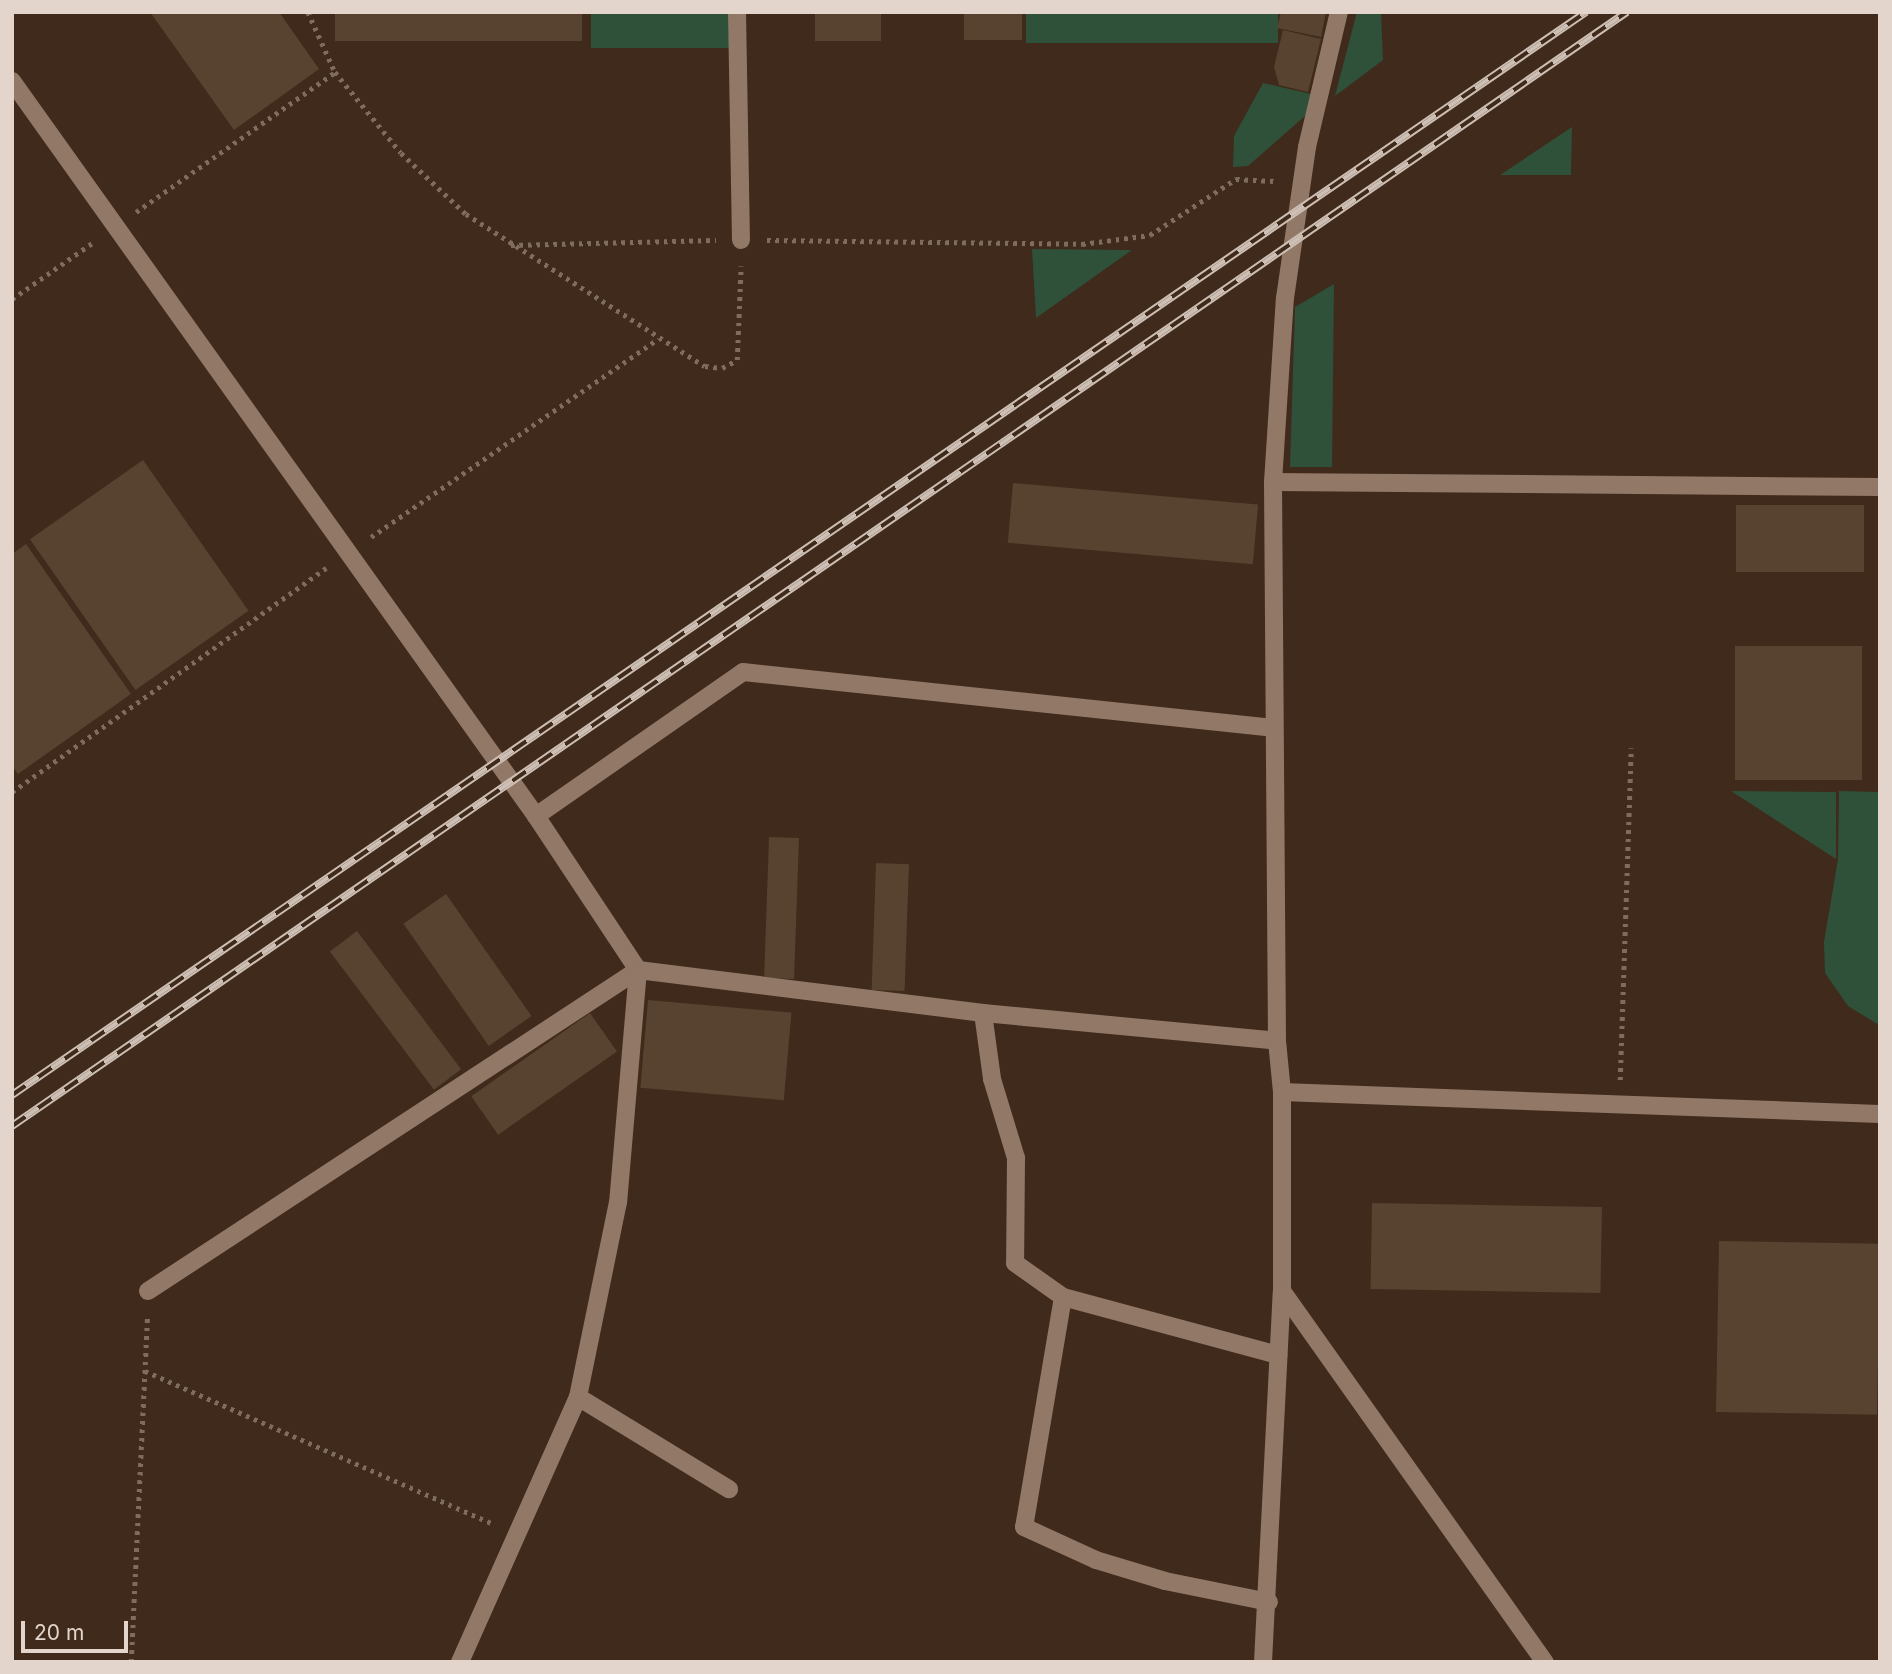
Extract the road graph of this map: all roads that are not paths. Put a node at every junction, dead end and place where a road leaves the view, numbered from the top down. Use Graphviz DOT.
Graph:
graph roads {
  1 [pos="737,12"];
  2 [pos="1339,12"];
  3 [pos="12,81"];
  4 [pos="741,240"];
  5 [pos="1273,482"];
  6 [pos="1880,487"];
  7 [pos="1274,728"];
  8 [pos="536,816"];
  9 [pos="638,970"];
  10 [pos="983,1013"];
  11 [pos="1277,1041"];
  12 [pos="1282,1092"];
  13 [pos="1880,1114"];
  14 [pos="148,1291"];
  15 [pos="1282,1291"];
  16 [pos="1063,1297"];
  17 [pos="1278,1355"];
  18 [pos="578,1397"];
  19 [pos="729,1489"];
  20 [pos="1269,1602"];
  21 [pos="460,1662"];
  22 [pos="1263,1662"];
  23 [pos="1545,1662"];
  1 -- 4 [label="street"];
  2 -- 5 [label="street"];
  3 -- 8 [label="street"];
  5 -- 6 [label="street"];
  5 -- 7 [label="street"];
  7 -- 8 [label="street"];
  7 -- 11 [label="street"];
  8 -- 9 [label="street"];
  9 -- 10 [label="street"];
  9 -- 14 [label="street"];
  9 -- 18 [label="street"];
  10 -- 11 [label="street"];
  10 -- 16 [label="street"];
  11 -- 12 [label="street"];
  12 -- 13 [label="street"];
  12 -- 15 [label="street"];
  15 -- 17 [label="street"];
  15 -- 23 [label="street"];
  16 -- 17 [label="street"];
  16 -- 20 [label="street"];
  17 -- 20 [label="street"];
  18 -- 19 [label="street"];
  18 -- 21 [label="street"];
  20 -- 22 [label="street"];
}
